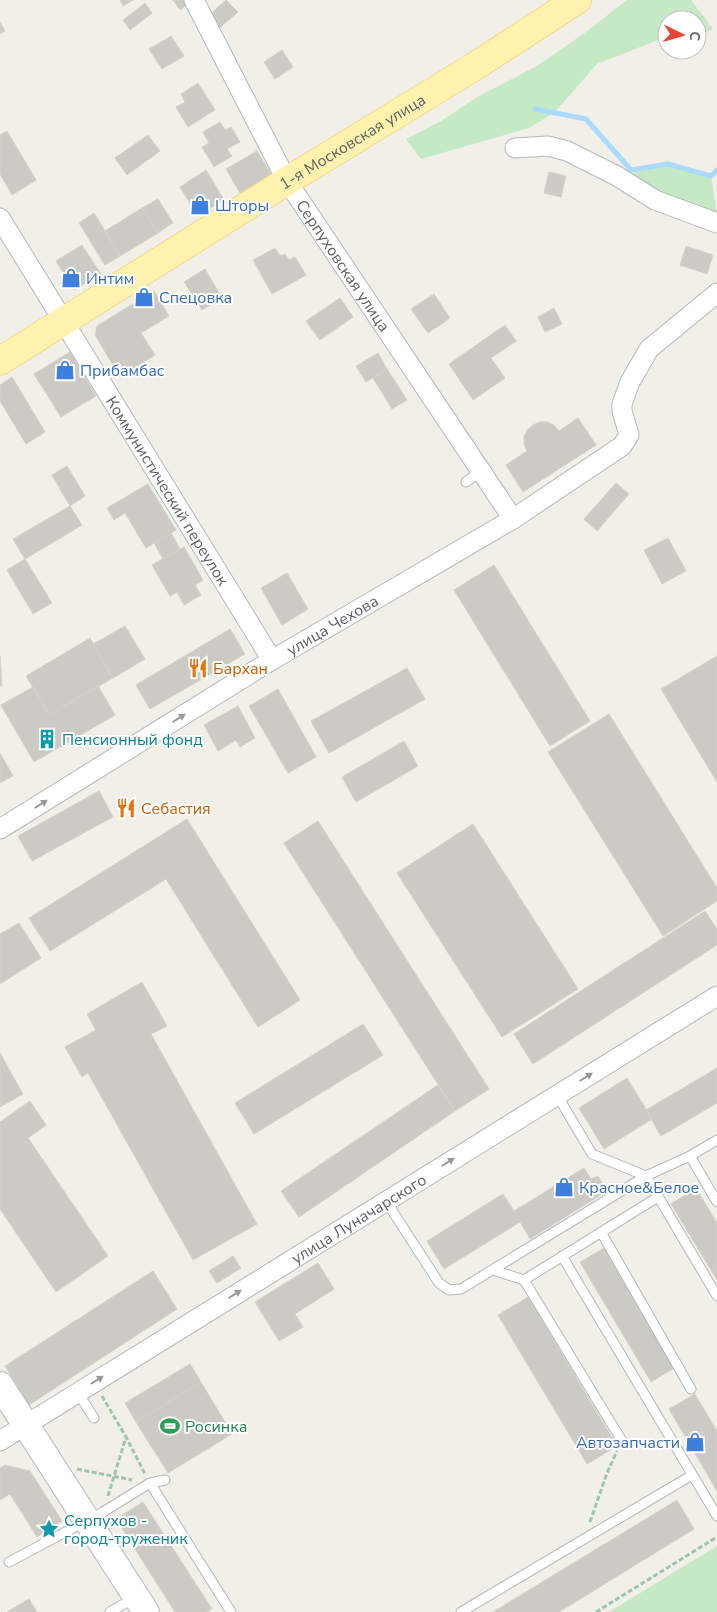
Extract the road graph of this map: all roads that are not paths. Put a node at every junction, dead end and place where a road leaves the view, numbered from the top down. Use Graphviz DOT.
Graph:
graph roads {
  1 [pos="194,0"];
  2 [pos="577,0"];
  3 [pos="515,148"];
  4 [pos="287,181"];
  5 [pos="0,218"];
  6 [pos="717,223"];
  7 [pos="717,293"];
  8 [pos="64,320"];
  9 [pos="0,361"];
  10 [pos="481,470"];
  11 [pos="466,482"];
  12 [pos="513,518"];
  13 [pos="272,660"];
  14 [pos="0,829"];
  15 [pos="717,996"];
  16 [pos="557,1095"];
  17 [pos="717,1140"];
  18 [pos="690,1156"];
  19 [pos="646,1176"];
  20 [pos="658,1197"];
  21 [pos="386,1201"];
  22 [pos="717,1202"];
  23 [pos="601,1232"];
  24 [pos="562,1256"];
  25 [pos="493,1270"];
  26 [pos="524,1280"];
  27 [pos="717,1296"];
  28 [pos="0,1385"];
  29 [pos="691,1389"];
  30 [pos="78,1393"];
  31 [pos="94,1418"];
  32 [pos="26,1424"];
  33 [pos="0,1441"];
  34 [pos="622,1441"];
  35 [pos="692,1475"];
  36 [pos="165,1480"];
  37 [pos="150,1484"];
  38 [pos="95,1516"];
  39 [pos="717,1516"];
  40 [pos="9,1562"];
  41 [pos="142,1604"];
  42 [pos="110,1612"];
  43 [pos="231,1612"];
  44 [pos="461,1612"];
  1 -- 4 [label="street, Серпуховская улица"];
  2 -- 4 [label="main road, 1-я Московская улица"];
  3 -- 6 [label="street"];
  4 -- 8 [label="main road, 1-я Московская улица"];
  4 -- 10 [label="street, Серпуховская улица"];
  5 -- 8 [label="street, Коммунистический переулок"];
  7 -- 12 [label="street, улица Чехова"];
  8 -- 9 [label="main road, 1-я Московская улица"];
  8 -- 13 [label="street, Коммунистический переулок"];
  10 -- 11 [label="lane"];
  10 -- 12 [label="street, Серпуховская улица"];
  12 -- 13 [label="street, улица Чехова"];
  14 -- 13 [label="street, улица Чехова, one-way"];
  16 -- 15 [label="street, улица Луначарского, one-way"];
  16 -- 19 [label="lane"];
  21 -- 16 [label="street, улица Луначарского, one-way"];
  17 -- 18 [label="lane"];
  18 -- 19 [label="lane"];
  18 -- 22 [label="lane"];
  19 -- 20 [label="lane"];
  19 -- 25 [label="lane"];
  20 -- 23 [label="lane"];
  20 -- 27 [label="lane"];
  21 -- 25 [label="lane"];
  30 -- 21 [label="street, улица Луначарского, one-way"];
  23 -- 24 [label="lane"];
  23 -- 29 [label="lane"];
  24 -- 26 [label="lane"];
  24 -- 35 [label="lane"];
  25 -- 26 [label="lane"];
  26 -- 34 [label="lane"];
  28 -- 32 [label="street"];
  30 -- 31 [label="lane"];
  30 -- 32 [label="street, улица Луначарского"];
  32 -- 33 [label="street, улица Луначарского"];
  32 -- 38 [label="street"];
  35 -- 39 [label="lane"];
  35 -- 44 [label="lane"];
  36 -- 37 [label="lane"];
  37 -- 38 [label="lane"];
  37 -- 43 [label="lane"];
  38 -- 40 [label="lane"];
  38 -- 41 [label="street"];
  41 -- 42 [label="lane"];
}
